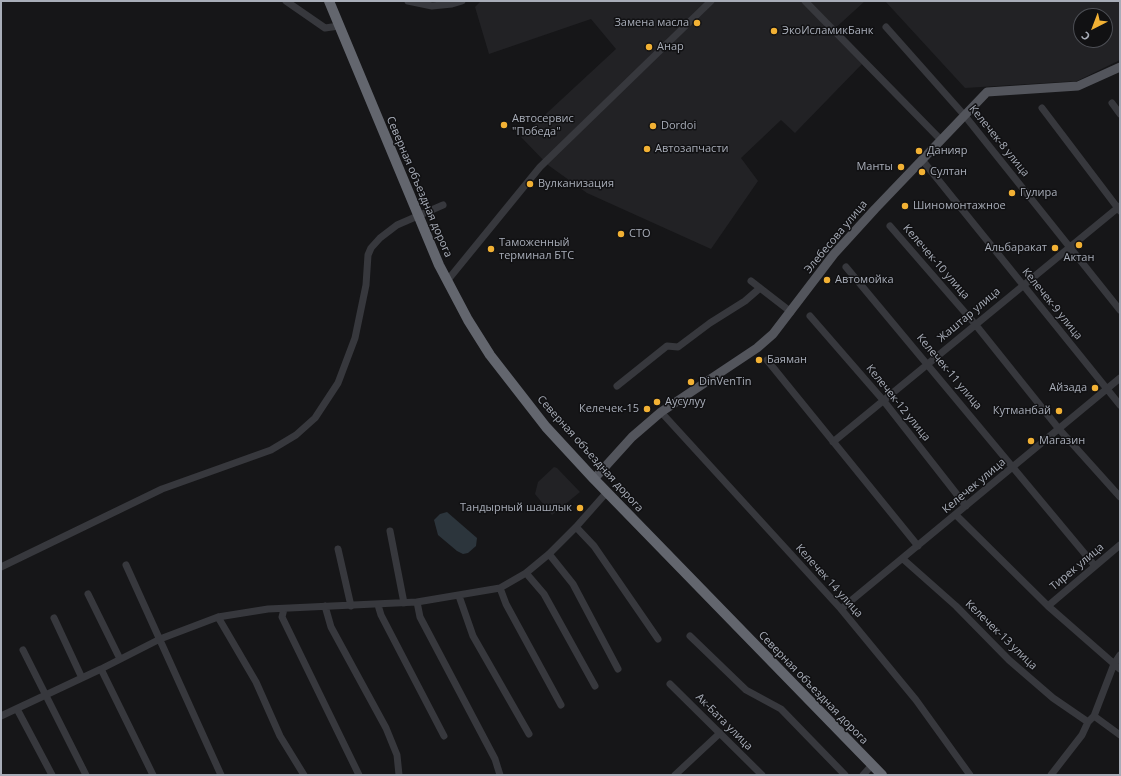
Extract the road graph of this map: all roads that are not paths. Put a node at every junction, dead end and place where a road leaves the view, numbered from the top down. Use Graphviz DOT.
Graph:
graph roads {
  1 [pos="286,1"];
  2 [pos="329,1"];
  3 [pos="408,1"];
  4 [pos="462,1"];
  5 [pos="711,1"];
  6 [pos="805,1"];
  7 [pos="339,26"];
  8 [pos="886,26"];
  9 [pos="1120,67"];
  10 [pos="1112,103"];
  11 [pos="1042,108"];
  12 [pos="1120,114"];
  13 [pos="965,116"];
  14 [pos="941,140"];
  15 [pos="923,161"];
  16 [pos="443,205"];
  17 [pos="1119,209"];
  18 [pos="890,226"];
  19 [pos="1070,247"];
  20 [pos="846,267"];
  21 [pos="447,280"];
  22 [pos="751,281"];
  23 [pos="1022,285"];
  24 [pos="760,288"];
  25 [pos="1120,310"];
  26 [pos="791,312"];
  27 [pos="810,316"];
  28 [pos="975,324"];
  29 [pos="767,360"];
  30 [pos="928,364"];
  31 [pos="1120,378"];
  32 [pos="617,386"];
  33 [pos="1107,389"];
  34 [pos="883,400"];
  35 [pos="1120,405"];
  36 [pos="661,412"];
  37 [pos="1059,429"];
  38 [pos="833,442"];
  39 [pos="1014,467"];
  40 [pos="594,479"];
  41 [pos="607,492"];
  42 [pos="1120,497"];
  43 [pos="966,506"];
  44 [pos="956,515"];
  45 [pos="576,527"];
  46 [pos="390,531"];
  47 [pos="1120,545"];
  48 [pos="918,546"];
  49 [pos="338,549"];
  50 [pos="549,554"];
  51 [pos="903,559"];
  52 [pos="126,565"];
  53 [pos="1095,566"];
  54 [pos="1,567"];
  55 [pos="526,573"];
  56 [pos="500,588"];
  57 [pos="88,594"];
  58 [pos="459,596"];
  59 [pos="417,602"];
  60 [pos="404,603"];
  61 [pos="378,605"];
  62 [pos="325,606"];
  63 [pos="351,606"];
  64 [pos="1048,606"];
  65 [pos="284,609"];
  66 [pos="841,609"];
  67 [pos="218,616"];
  68 [pos="54,618"];
  69 [pos="690,636"];
  70 [pos="160,639"];
  71 [pos="658,639"];
  72 [pos="23,650"];
  73 [pos="1120,655"];
  74 [pos="120,659"];
  75 [pos="1117,666"];
  76 [pos="101,669"];
  77 [pos="618,669"];
  78 [pos="82,678"];
  79 [pos="670,684"];
  80 [pos="595,686"];
  81 [pos="45,696"];
  82 [pos="561,705"];
  83 [pos="18,709"];
  84 [pos="1,716"];
  85 [pos="1091,719"];
  86 [pos="720,733"];
  87 [pos="529,734"];
  88 [pos="1120,735"];
  89 [pos="444,736"];
  90 [pos="872,765"];
  91 [pos="970,774"];
  92 [pos="52,775"];
  93 [pos="86,775"];
  94 [pos="153,775"];
  95 [pos="221,775"];
  96 [pos="304,775"];
  97 [pos="359,775"];
  98 [pos="399,775"];
  99 [pos="500,775"];
  100 [pos="675,775"];
  101 [pos="762,775"];
  102 [pos="845,775"];
  103 [pos="863,775"];
  104 [pos="882,775"];
  105 [pos="1051,775"];
  1 -- 7 [label="street"];
  2 -- 7 [label="highway, Северная объездная дорога"];
  3 -- 4 [label="street"];
  5 -- 21 [label="street"];
  6 -- 14 [label="street"];
  7 -- 21 [label="highway, Северная объездная дорога"];
  8 -- 13 [label="street, Келечек-8 улица"];
  9 -- 13 [label="main road, Элебесова улица"];
  10 -- 12 [label="street"];
  11 -- 17 [label="street"];
  13 -- 14 [label="main road, Элебесова улица"];
  13 -- 19 [label="street, Келечек-8 улица"];
  14 -- 15 [label="main road, Элебесова улица"];
  15 -- 23 [label="street, Келечек-9 улица"];
  15 -- 26 [label="main road, Элебесова улица"];
  16 -- 54 [label="street"];
  17 -- 19 [label="street, Жаштар улица"];
  18 -- 28 [label="street, Келечек-10 улица"];
  19 -- 23 [label="street, Жаштар улица"];
  19 -- 25 [label="street, Келечек-8 улица"];
  20 -- 30 [label="street, Келечек-11 улица"];
  21 -- 40 [label="highway, Северная объездная дорога"];
  22 -- 24 [label="street"];
  23 -- 28 [label="street, Жаштар улица"];
  23 -- 33 [label="street, Келечек-9 улица"];
  24 -- 26 [label="street"];
  24 -- 32 [label="street"];
  26 -- 36 [label="main road, Элебесова улица"];
  27 -- 34 [label="street, Келечек-12 улица"];
  28 -- 30 [label="street, Жаштар улица"];
  28 -- 37 [label="street, Келечек-10 улица"];
  29 -- 38 [label="street"];
  30 -- 34 [label="street, Жаштар улица"];
  30 -- 39 [label="street, Келечек-11 улица"];
  31 -- 33 [label="street, Келечек улица"];
  33 -- 35 [label="street, Келечек-9 улица"];
  33 -- 37 [label="street, Келечек улица"];
  34 -- 38 [label="street, Жаштар улица"];
  34 -- 43 [label="street, Келечек-12 улица"];
  36 -- 40 [label="main road, Элебесова улица"];
  36 -- 66 [label="street, Келечек 14 улица"];
  37 -- 39 [label="street, Келечек улица"];
  37 -- 42 [label="street, Келечек-10 улица"];
  38 -- 48 [label="street"];
  39 -- 43 [label="street, Келечек улица"];
  39 -- 53 [label="street, Келечек-11 улица"];
  40 -- 41 [label="highway, Северная объездная дорога"];
  41 -- 45 [label="street"];
  41 -- 90 [label="highway, Северная объездная дорога"];
  43 -- 44 [label="street, Келечек улица"];
  44 -- 48 [label="street, Келечек улица"];
  44 -- 64 [label="street"];
  45 -- 50 [label="street"];
  45 -- 71 [label="street"];
  46 -- 60 [label="street"];
  47 -- 53 [label="street, Тирек улица"];
  48 -- 51 [label="street, Келечек улица"];
  49 -- 63 [label="street"];
  50 -- 55 [label="street"];
  50 -- 77 [label="street"];
  51 -- 66 [label="street, Келечек улица"];
  51 -- 85 [label="street, Келечек-13 улица"];
  52 -- 70 [label="street"];
  53 -- 64 [label="street, Тирек улица"];
  55 -- 56 [label="street"];
  55 -- 80 [label="street"];
  56 -- 58 [label="street"];
  56 -- 82 [label="street"];
  57 -- 74 [label="street"];
  58 -- 59 [label="street"];
  58 -- 87 [label="street"];
  59 -- 60 [label="street"];
  59 -- 99 [label="street"];
  60 -- 61 [label="street"];
  61 -- 63 [label="street"];
  61 -- 89 [label="street"];
  62 -- 63 [label="street"];
  62 -- 65 [label="street"];
  62 -- 98 [label="street"];
  64 -- 75 [label="street"];
  65 -- 67 [label="street"];
  65 -- 97 [label="street"];
  66 -- 91 [label="street, Келечек 14 улица"];
  67 -- 70 [label="street"];
  67 -- 96 [label="street"];
  68 -- 78 [label="street"];
  69 -- 102 [label="street"];
  70 -- 74 [label="street"];
  70 -- 95 [label="street"];
  72 -- 81 [label="street"];
  73 -- 75 [label="street"];
  74 -- 76 [label="street"];
  75 -- 85 [label="street"];
  76 -- 78 [label="street"];
  76 -- 94 [label="street"];
  78 -- 81 [label="street"];
  79 -- 86 [label="street, Ак-Бата улица"];
  81 -- 83 [label="street"];
  81 -- 93 [label="street"];
  83 -- 84 [label="street"];
  83 -- 92 [label="street"];
  85 -- 88 [label="street, Келечек-13 улица"];
  85 -- 105 [label="street"];
  86 -- 100 [label="street"];
  86 -- 101 [label="street, Ак-Бата улица"];
  90 -- 103 [label="street"];
  90 -- 104 [label="highway, Северная объездная дорога"];
}
